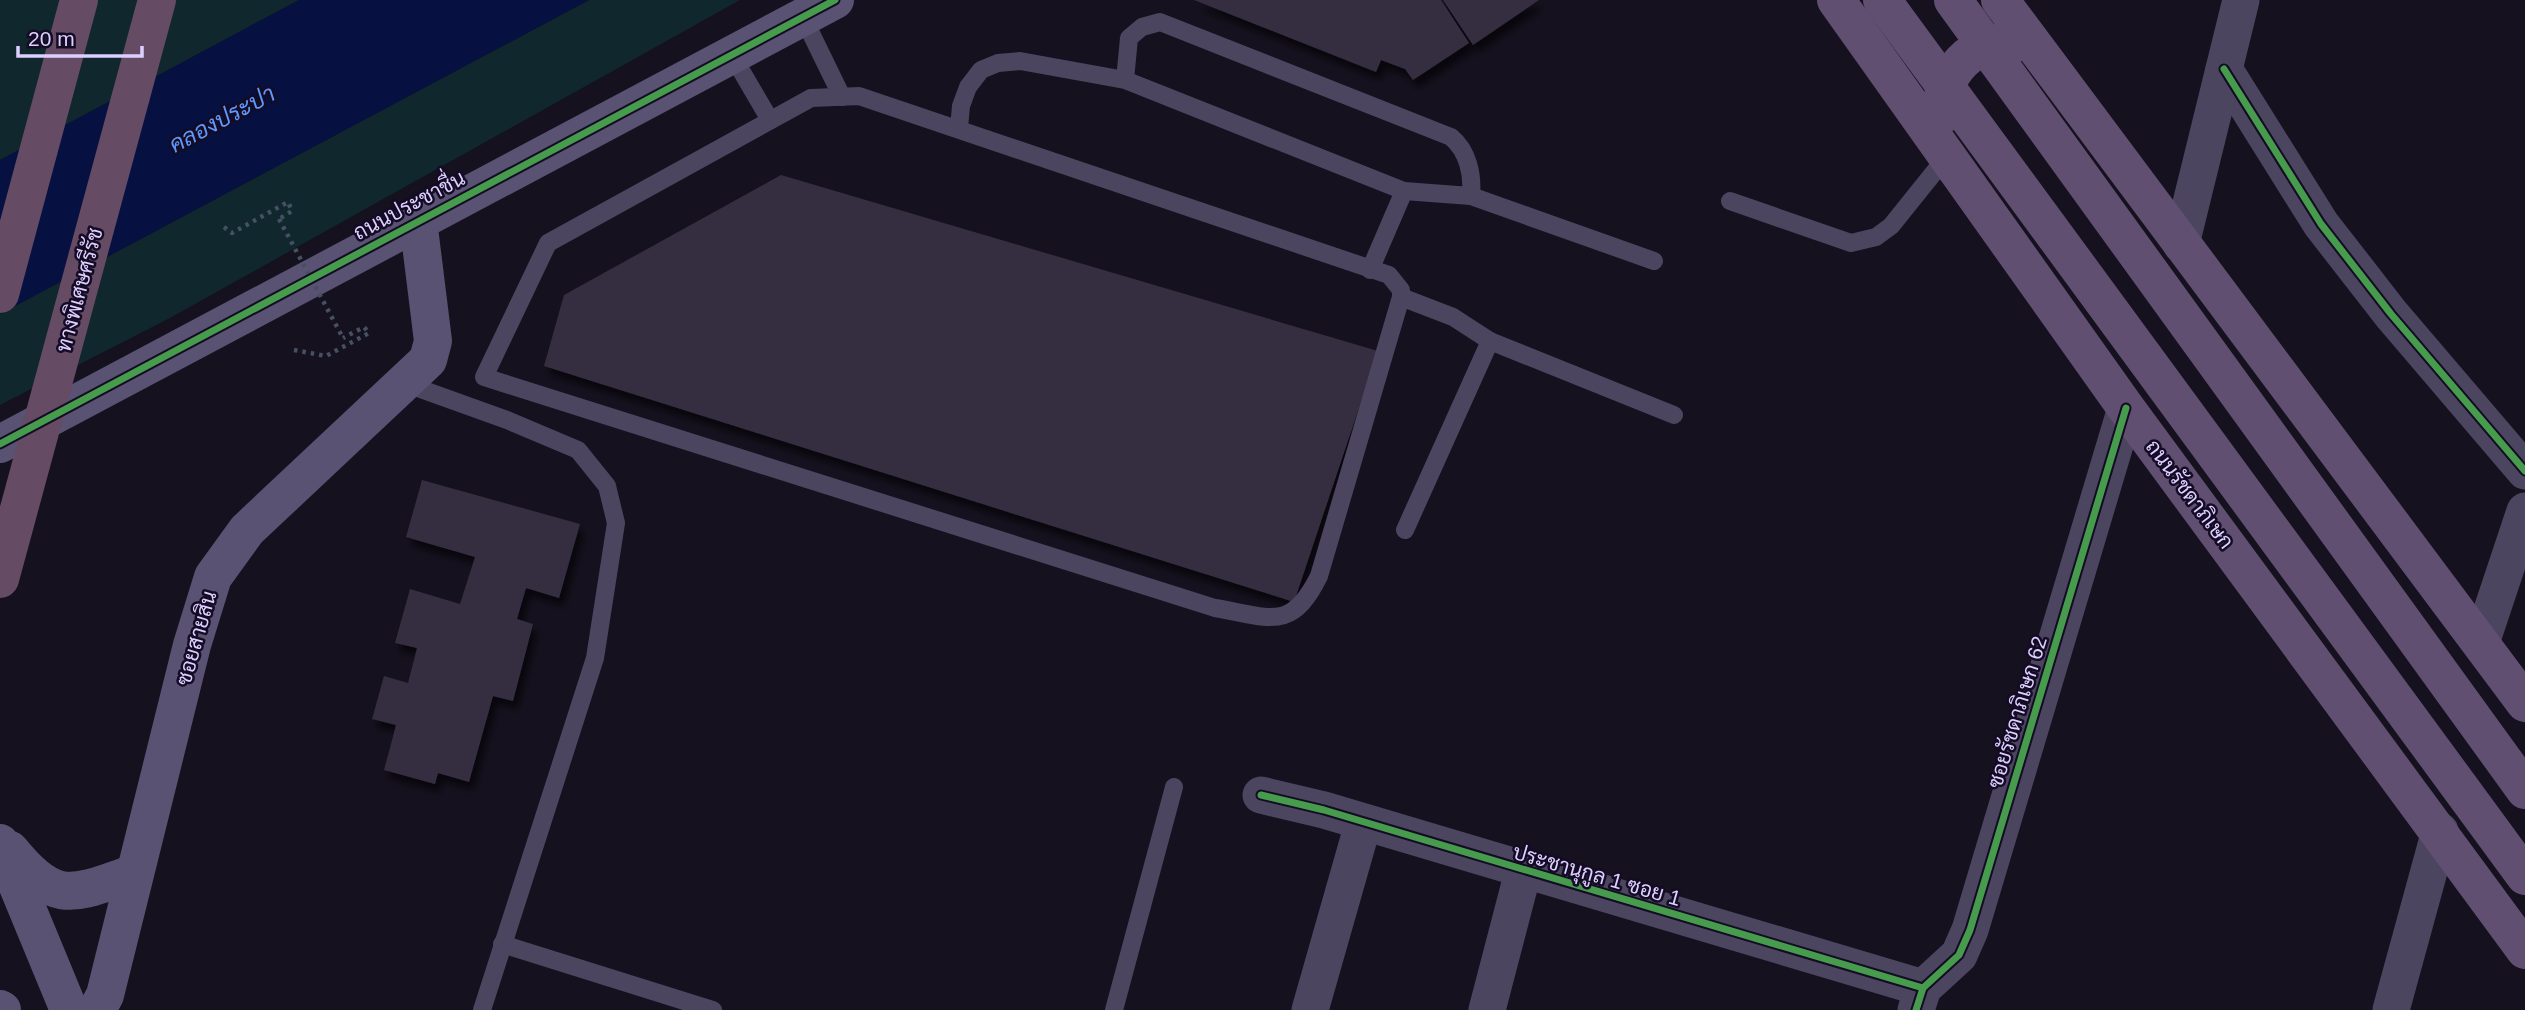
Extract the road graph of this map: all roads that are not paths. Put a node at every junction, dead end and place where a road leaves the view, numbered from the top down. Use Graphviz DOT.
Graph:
graph roads {
  1 [pos="79,0"];
  2 [pos="157,0"];
  3 [pos="1836,0"];
  4 [pos="1882,0"];
  5 [pos="1953,0"];
  6 [pos="2000,0"];
  7 [pos="2241,0"];
  8 [pos="819,8"];
  9 [pos="732,55"];
  10 [pos="2224,69"];
  11 [pos="1125,80"];
  12 [pos="2059,80"];
  13 [pos="842,97"];
  14 [pos="770,120"];
  15 [pos="959,128"];
  16 [pos="1946,152"];
  17 [pos="1405,191"];
  18 [pos="1471,196"];
  19 [pos="1730,201"];
  20 [pos="418,220"];
  21 [pos="2181,244"];
  22 [pos="1654,261"];
  23 [pos="1370,270"];
  24 [pos="0,294"];
  25 [pos="1401,297"];
  26 [pos="1490,341"];
  27 [pos="404,383"];
  28 [pos="2126,408"];
  29 [pos="1674,415"];
  30 [pos="0,444"];
  31 [pos="2525,471"];
  32 [pos="2525,511"];
  33 [pos="1405,530"];
  34 [pos="0,579"];
  35 [pos="2482,643"];
  36 [pos="2525,703"];
  37 [pos="1174,787"];
  38 [pos="2525,790"];
  39 [pos="1261,794"];
  40 [pos="1363,824"];
  41 [pos="2440,831"];
  42 [pos="0,837"];
  43 [pos="0,843"];
  44 [pos="1523,872"];
  45 [pos="135,873"];
  46 [pos="2525,876"];
  47 [pos="502,944"];
  48 [pos="2525,950"];
  49 [pos="1920,999"];
  50 [pos="69,1010"];
  51 [pos="97,1010"];
  52 [pos="482,1010"];
  53 [pos="713,1010"];
  54 [pos="1114,1010"];
  55 [pos="1310,1010"];
  56 [pos="1487,1010"];
  57 [pos="2390,1010"];
  1 -- 24 [label="highway"];
  2 -- 34 [label="highway, ทางพิเศษศรีรัช, bridge"];
  3 -- 16 [label="main road, ถนนรัชดาภิเษก"];
  4 -- 46 [label="main road, ถนนรัชดาภิเษก, bridge"];
  5 -- 38 [label="main road, bridge"];
  6 -- 12 [label="main road"];
  7 -- 10 [label="street"];
  8 -- 9 [label="main road, ถนนประชาชื่น"];
  8 -- 13 [label="lane"];
  9 -- 14 [label="lane"];
  9 -- 20 [label="main road, ถนนประชาชื่น"];
  10 -- 21 [label="street"];
  10 -- 31 [label="street"];
  11 -- 15 [label="lane"];
  11 -- 17 [label="lane"];
  11 -- 18 [label="lane"];
  12 -- 16 [label="main road"];
  12 -- 21 [label="main road"];
  13 -- 14 [label="lane"];
  13 -- 15 [label="lane"];
  14 -- 25 [label="lane"];
  15 -- 23 [label="lane"];
  16 -- 19 [label="lane"];
  16 -- 28 [label="main road, ถนนรัชดาภิเษก"];
  17 -- 18 [label="lane"];
  17 -- 23 [label="lane"];
  18 -- 22 [label="lane"];
  20 -- 27 [label="main road, ซอยสายสิน"];
  20 -- 30 [label="main road, ถนนประชาชื่น"];
  21 -- 35 [label="main road"];
  23 -- 25 [label="lane"];
  25 -- 26 [label="lane"];
  26 -- 29 [label="lane"];
  26 -- 33 [label="lane"];
  27 -- 45 [label="main road, ซอยสายสิน"];
  27 -- 47 [label="lane"];
  28 -- 41 [label="main road, ถนนรัชดาภิเษก"];
  28 -- 49 [label="street, ซอยรัชดาภิเษก 62"];
  32 -- 35 [label="street"];
  35 -- 36 [label="main road"];
  37 -- 54 [label="lane"];
  39 -- 40 [label="street, ประชานุกูล 1 ซอย 1"];
  40 -- 44 [label="street, ประชานุกูล 1 ซอย 1"];
  40 -- 55 [label="street"];
  41 -- 48 [label="main road, ถนนรัชดาภิเษก"];
  41 -- 57 [label="street"];
  42 -- 45 [label="main road"];
  43 -- 50 [label="main road"];
  44 -- 49 [label="street, ประชานุกูล 1 ซอย 1"];
  44 -- 56 [label="street"];
  45 -- 51 [label="main road, ซอยสายสิน"];
  47 -- 52 [label="lane"];
  47 -- 53 [label="lane"];
}
